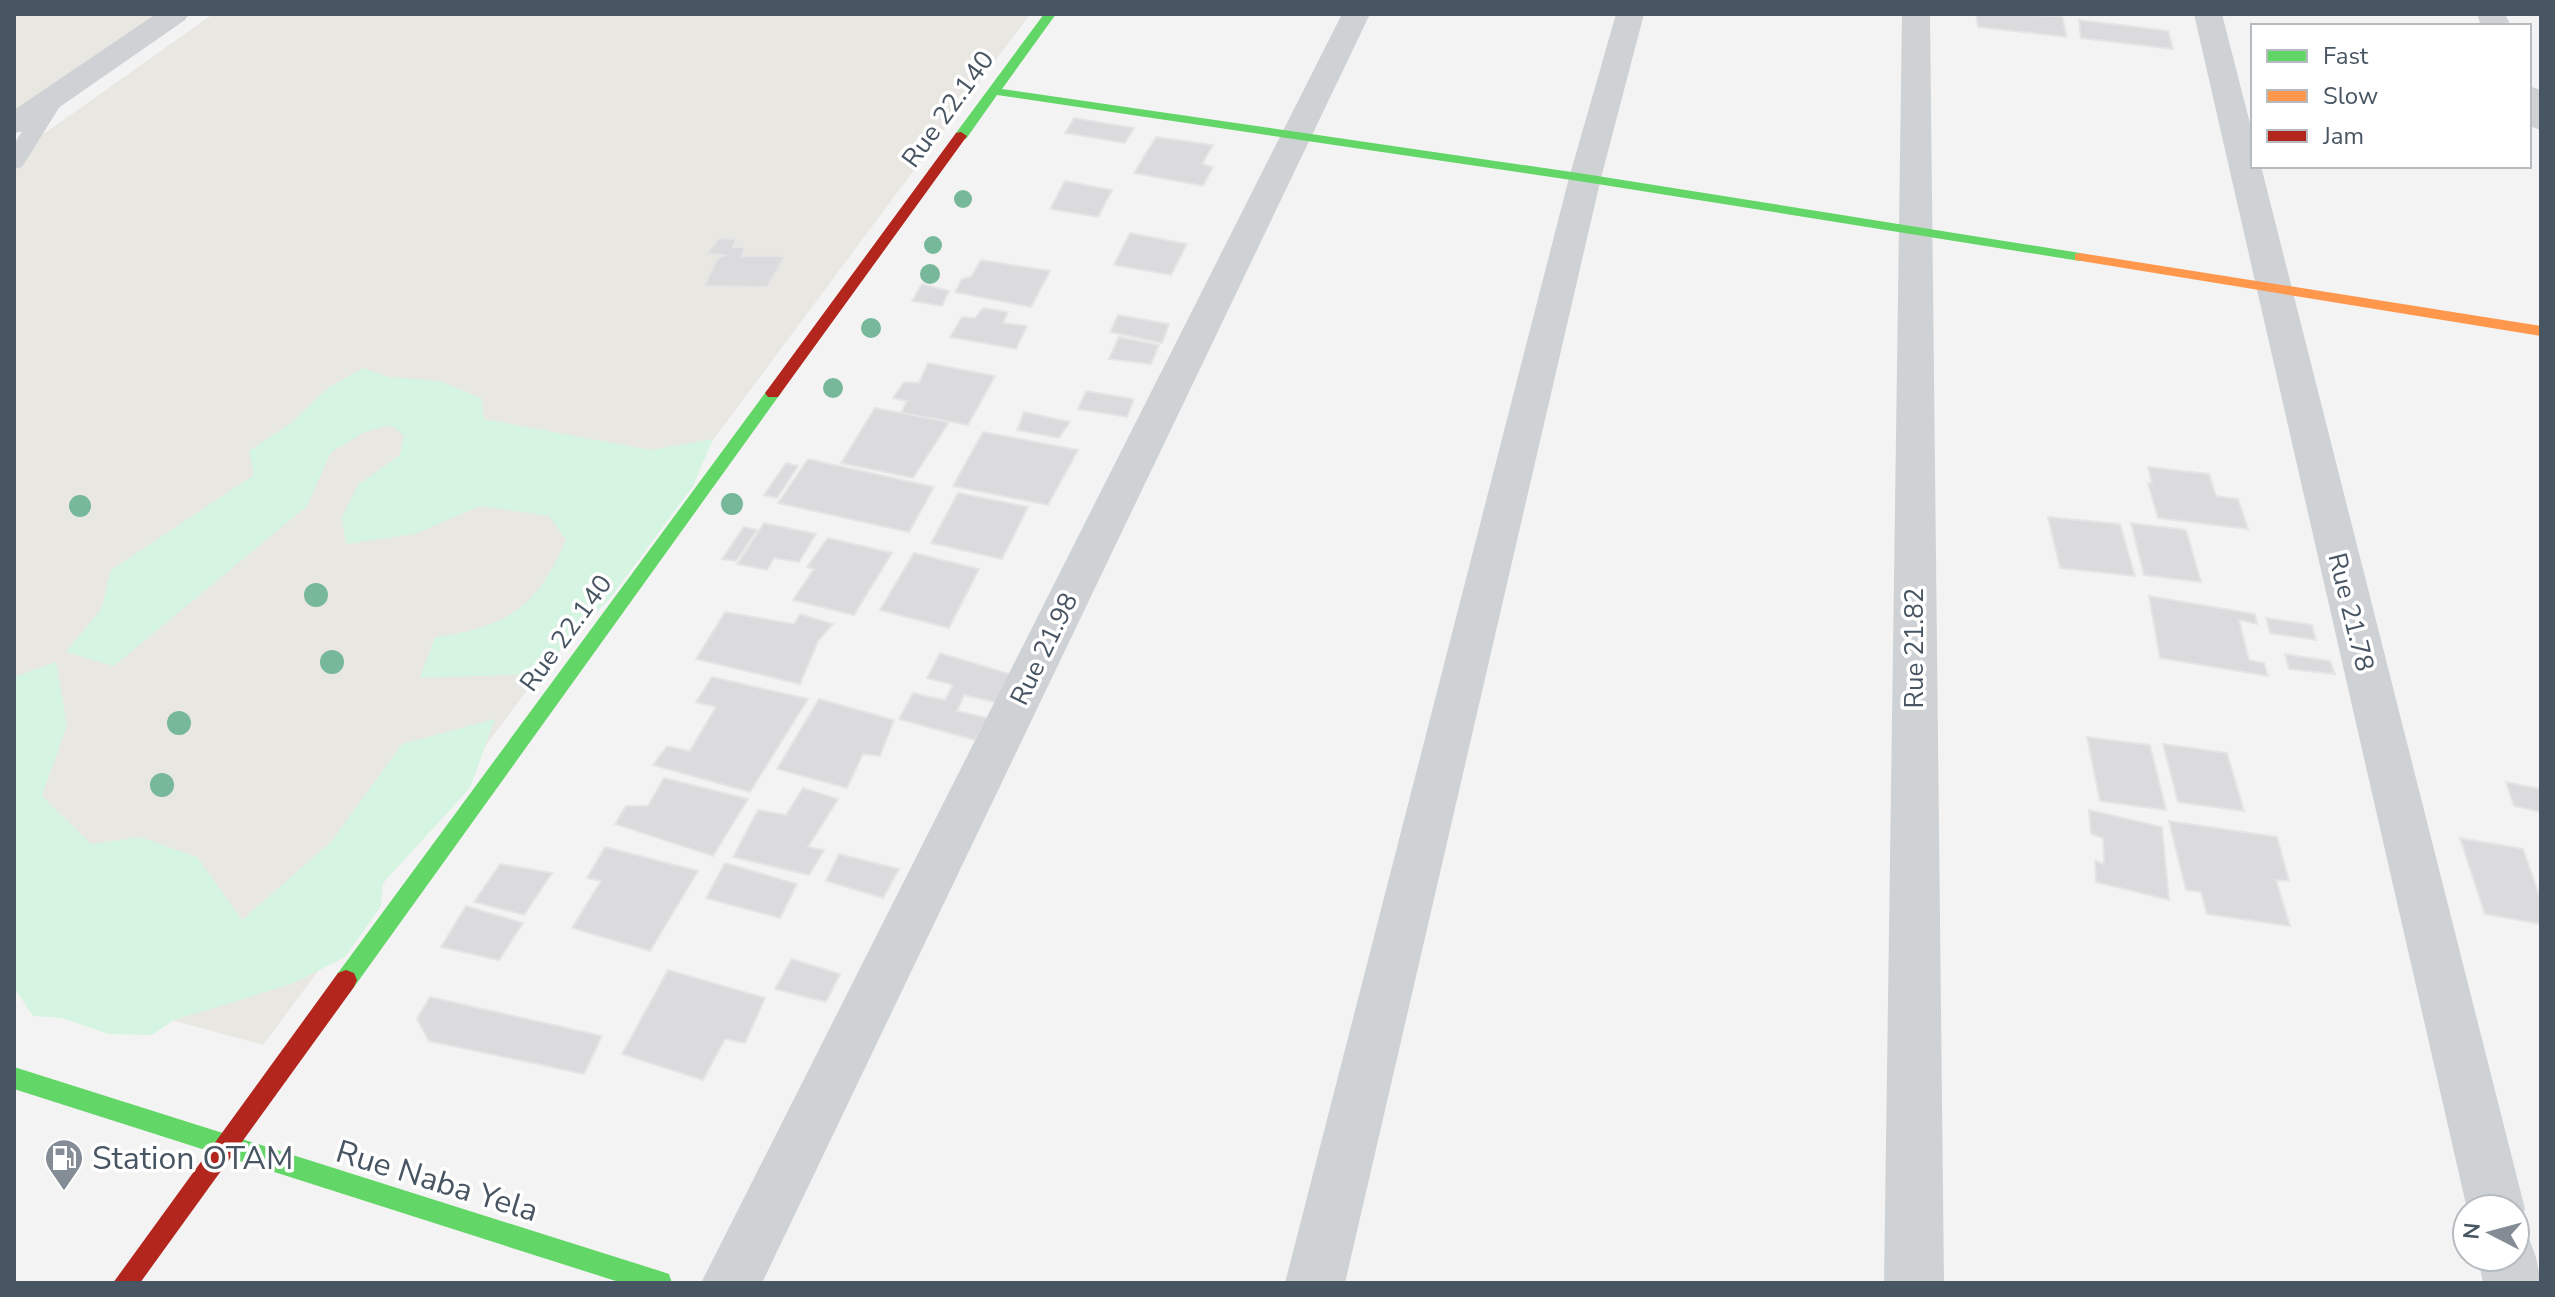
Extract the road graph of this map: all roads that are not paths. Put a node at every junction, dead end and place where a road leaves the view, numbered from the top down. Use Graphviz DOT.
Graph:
graph roads {
  1 [pos="175,14"];
  2 [pos="1050,14"];
  3 [pos="1356,14"];
  4 [pos="1630,14"];
  5 [pos="1916,14"];
  6 [pos="2208,14"];
  7 [pos="993,91"];
  8 [pos="56,95"];
  9 [pos="2531,99"];
  10 [pos="2541,121"];
  11 [pos="14,124"];
  12 [pos="1297,135"];
  13 [pos="14,162"];
  14 [pos="1585,178"];
  15 [pos="1915,232"];
  16 [pos="2272,287"];
  17 [pos="2541,331"];
  18 [pos="14,1078"];
  19 [pos="225,1146"];
  20 [pos="2492,1193"];
  21 [pos="125,1283"];
  22 [pos="660,1283"];
  23 [pos="731,1283"];
  24 [pos="1315,1283"];
  25 [pos="1914,1283"];
  1 -- 8 [label="street"];
  2 -- 7 [label="street, Rue 22.140"];
  3 -- 12 [label="street, Rue 21.98"];
  4 -- 14 [label="street"];
  5 -- 15 [label="street, Rue 21.82"];
  6 -- 16 [label="street, Rue 21.78"];
  7 -- 12 [label="street"];
  7 -- 19 [label="street, Rue 22.140"];
  8 -- 11 [label="street"];
  8 -- 13 [label="lane"];
  9 -- 10 [label="street"];
  12 -- 14 [label="street"];
  12 -- 23 [label="street, Rue 21.98"];
  14 -- 15 [label="street"];
  14 -- 24 [label="street"];
  15 -- 16 [label="street"];
  15 -- 25 [label="street, Rue 21.82"];
  16 -- 17 [label="street"];
  16 -- 20 [label="street, Rue 21.78"];
  18 -- 19 [label="street, Rue Naba Yela"];
  19 -- 21 [label="street, Rue 22.140"];
  19 -- 22 [label="street, Rue Naba Yela"];
}
